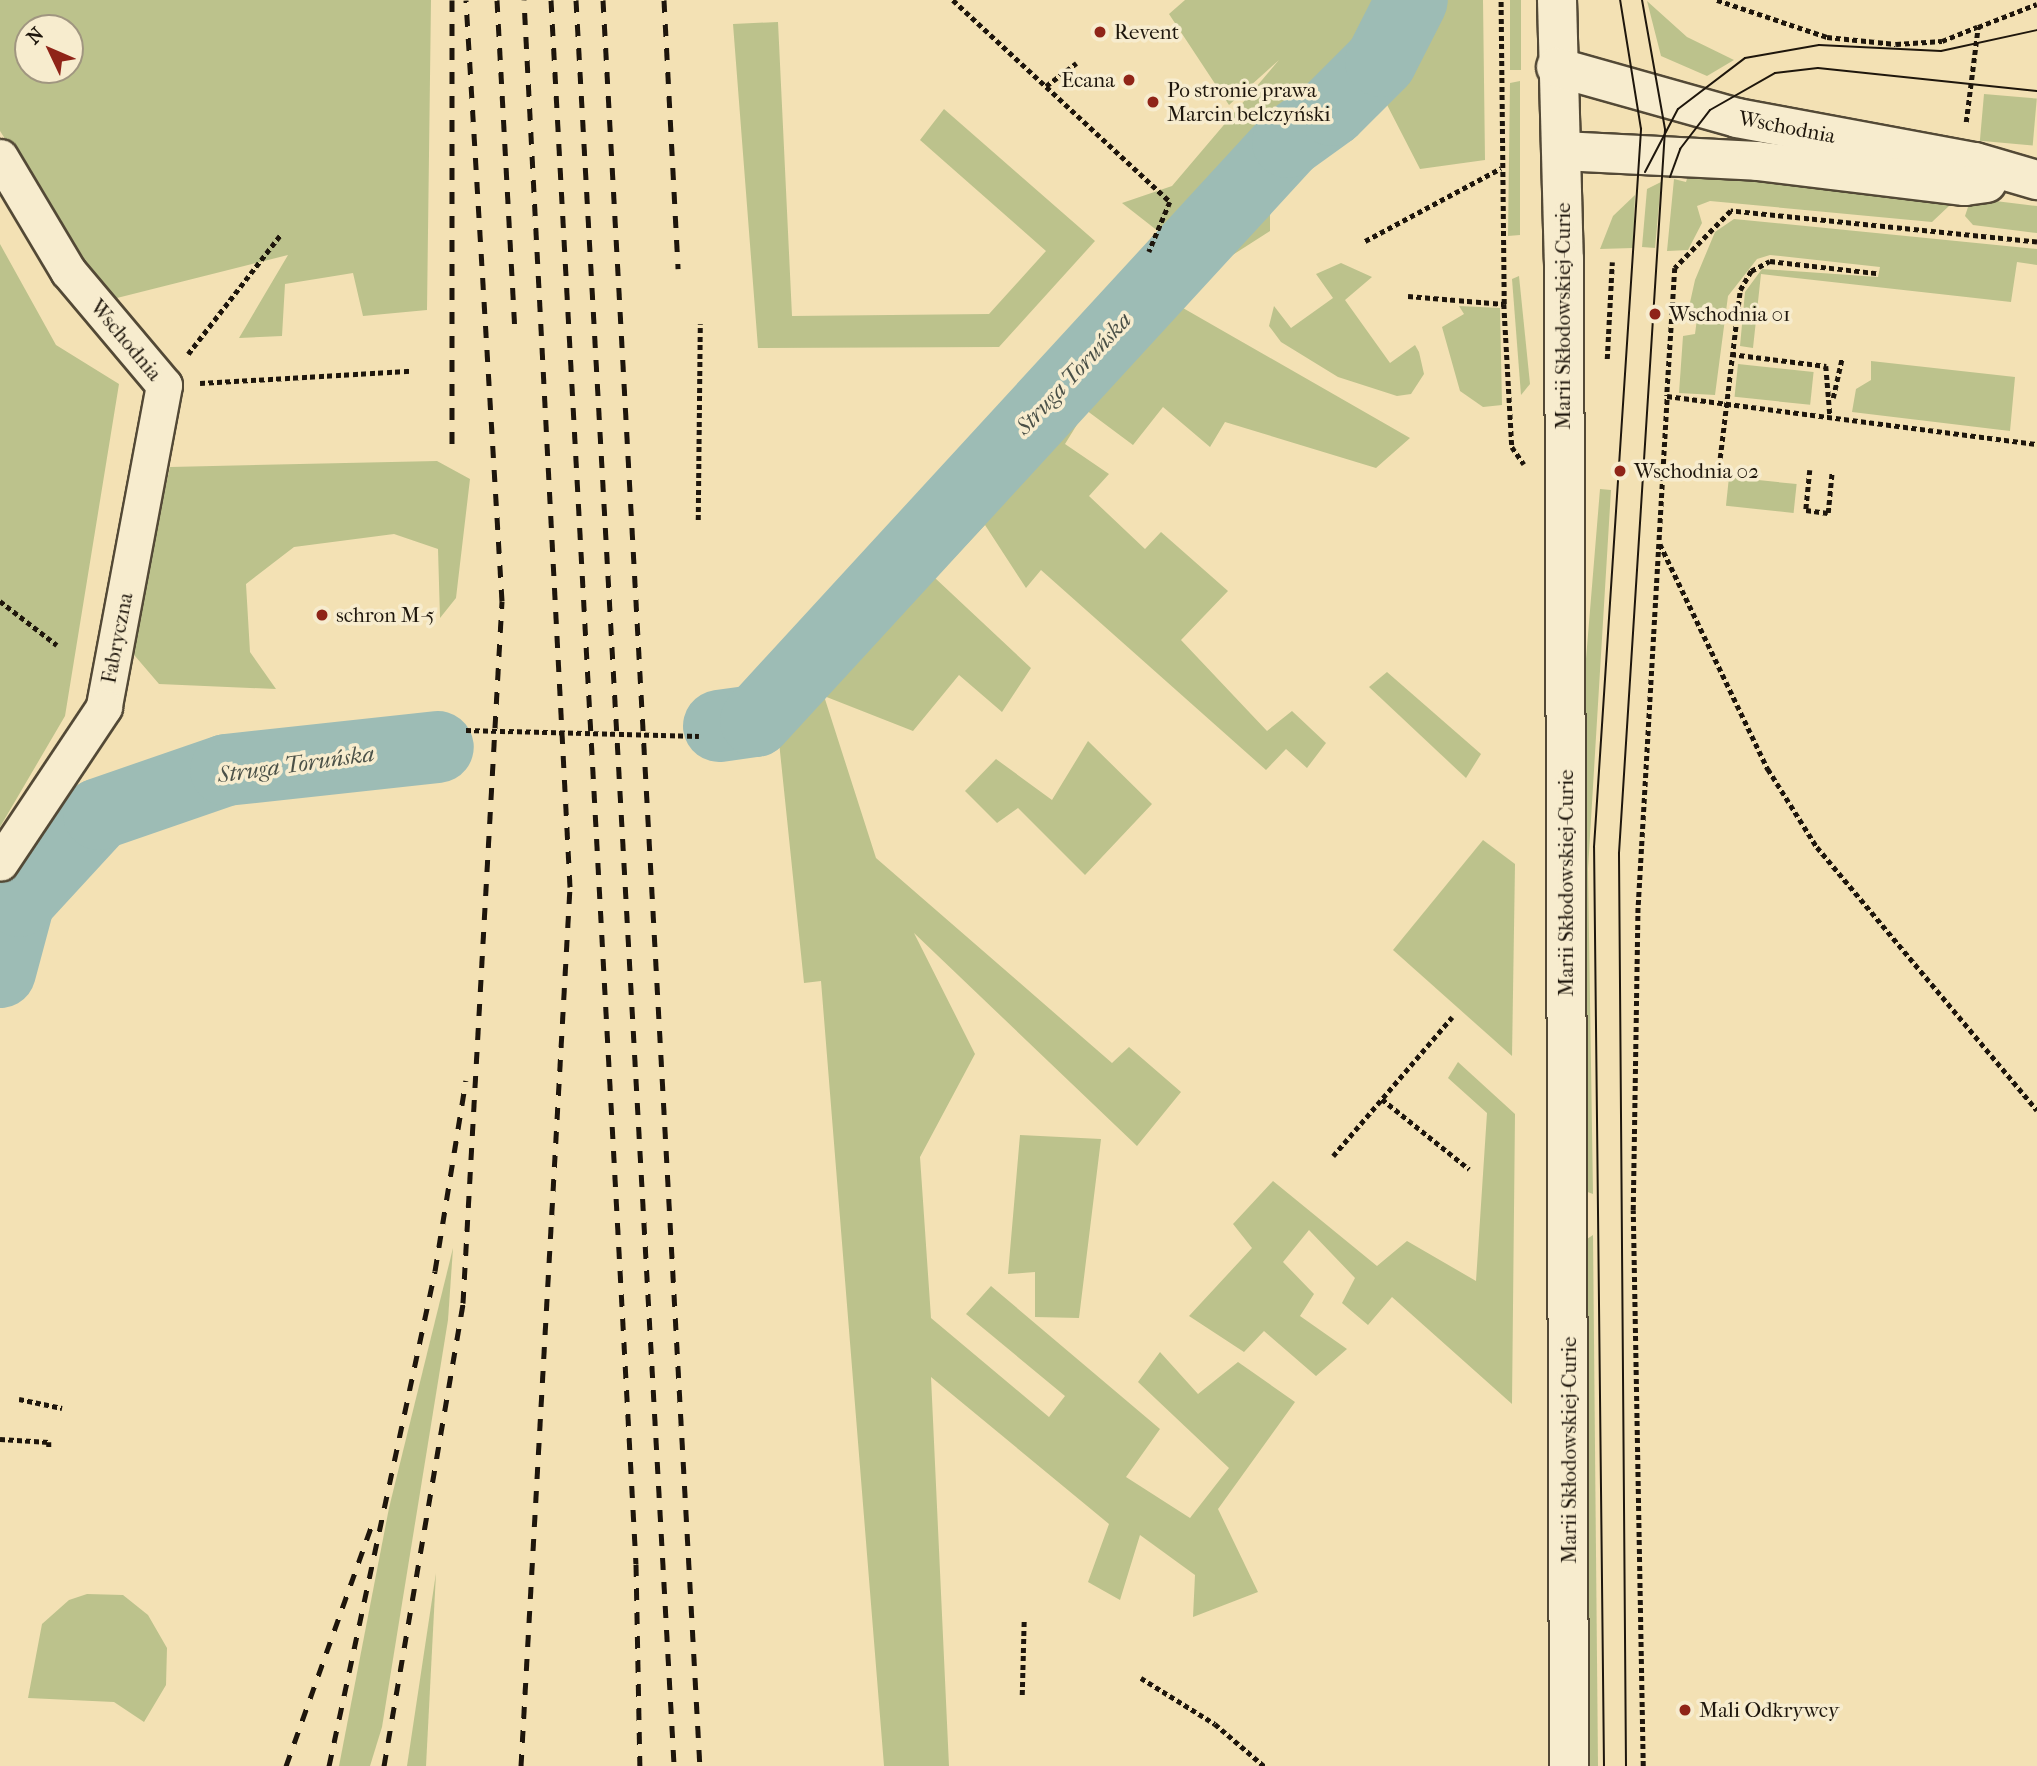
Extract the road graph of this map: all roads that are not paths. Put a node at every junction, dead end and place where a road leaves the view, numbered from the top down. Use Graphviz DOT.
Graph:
graph roads {
  1 [pos="1557,0"];
  2 [pos="1556,67"];
  3 [pos="1562,151"];
  4 [pos="0,157"];
  5 [pos="2029,179"];
  6 [pos="164,385"];
  7 [pos="0,863"];
  8 [pos="1569,1766"];
  1 -- 2 [label="street, Marii Skłodowskiej-Curie"];
  2 -- 3 [label="street, Marii Skłodowskiej-Curie"];
  2 -- 5 [label="street, Wschodnia"];
  3 -- 5 [label="street, Wschodnia"];
  3 -- 8 [label="street, Marii Skłodowskiej-Curie"];
  4 -- 6 [label="street, Wschodnia"];
  6 -- 7 [label="street, Fabryczna"];
}
